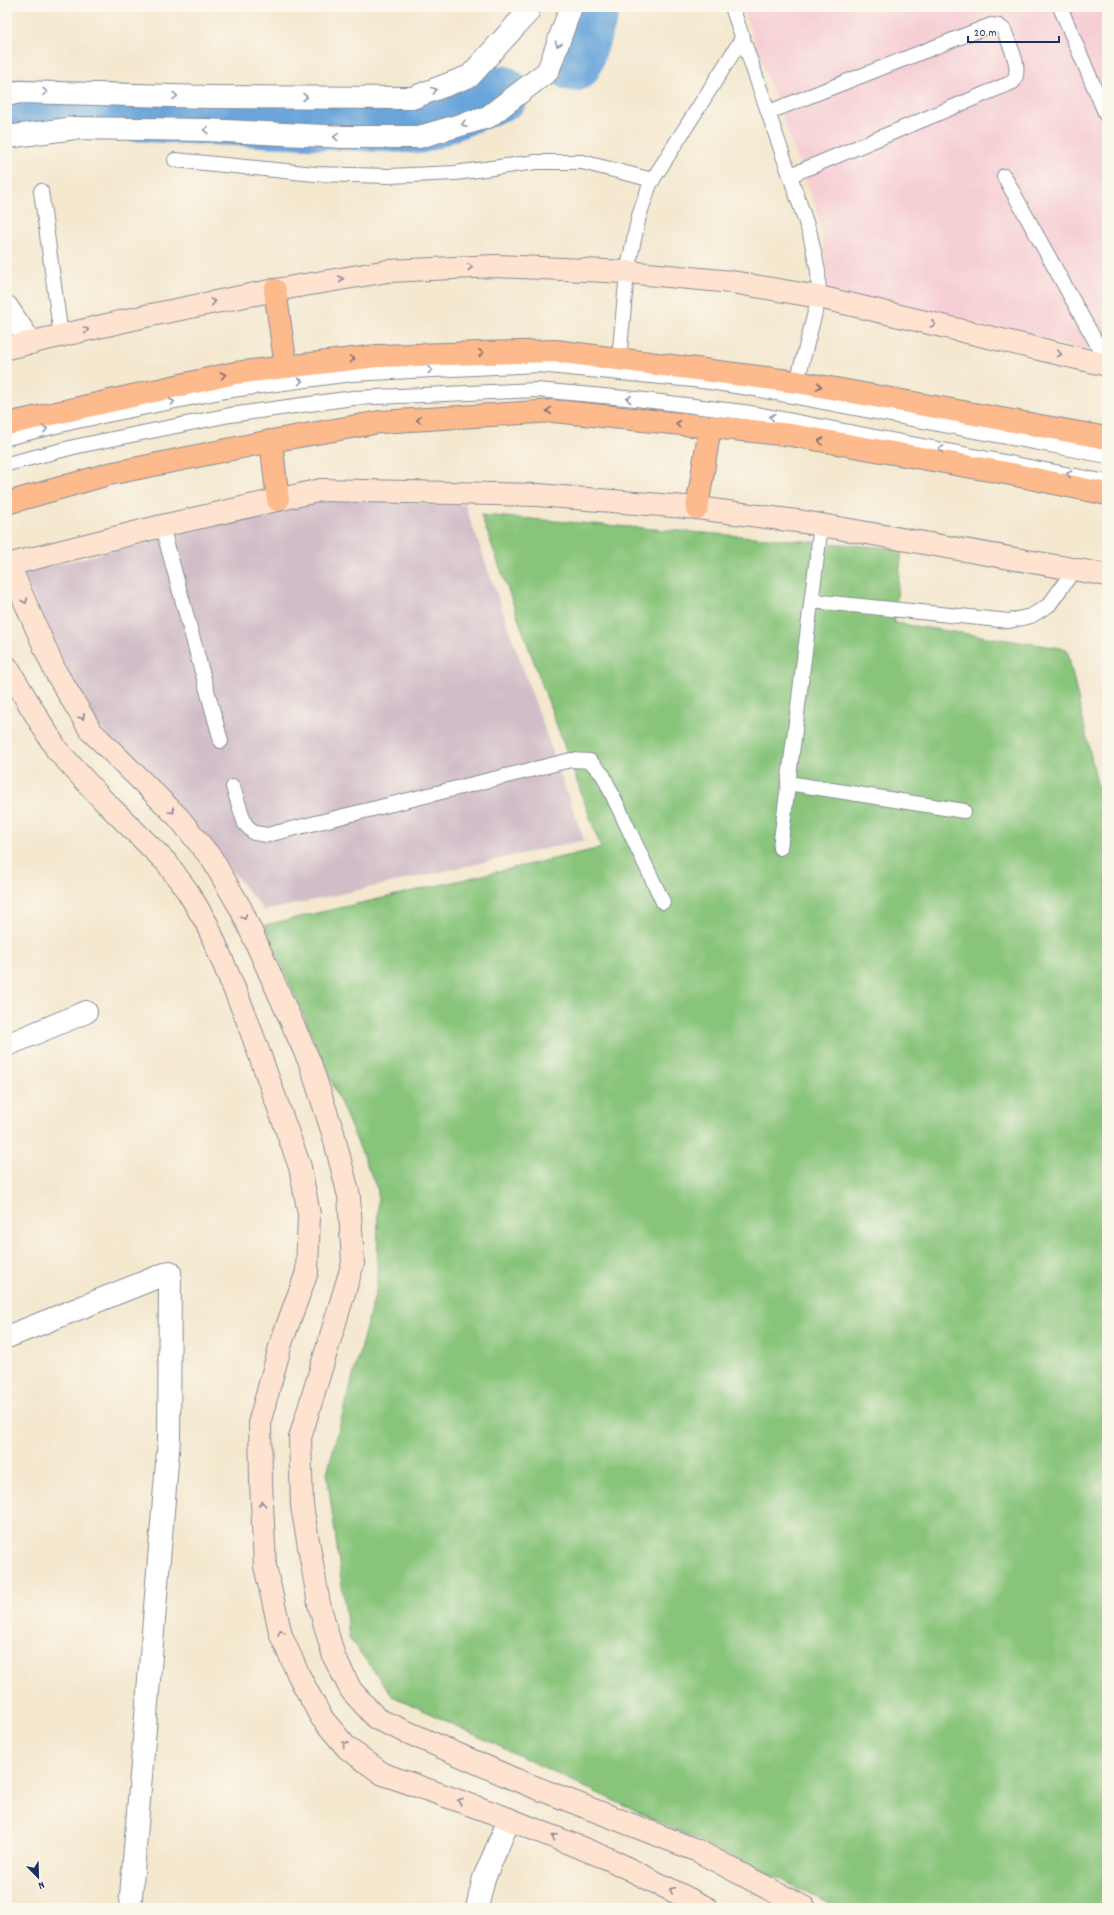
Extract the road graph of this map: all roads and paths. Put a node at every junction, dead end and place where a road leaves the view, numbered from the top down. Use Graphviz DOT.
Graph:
graph roads {
  1 [pos="530,7"];
  2 [pos="571,7"];
  3 [pos="732,7"];
  4 [pos="1060,7"];
  5 [pos="743,37"];
  6 [pos="7,95"];
  7 [pos="769,112"];
  8 [pos="1107,117"];
  9 [pos="7,137"];
  10 [pos="175,160"];
  11 [pos="791,175"];
  12 [pos="1004,176"];
  13 [pos="652,180"];
  14 [pos="41,191"];
  15 [pos="627,272"];
  16 [pos="275,290"];
  17 [pos="819,297"];
  18 [pos="7,307"];
  19 [pos="61,336"];
  20 [pos="31,343"];
  21 [pos="7,348"];
  22 [pos="619,360"];
  23 [pos="1107,364"];
  24 [pos="286,367"];
  25 [pos="797,382"];
  26 [pos="7,424"];
  27 [pos="710,427"];
  28 [pos="7,438"];
  29 [pos="1107,438"];
  30 [pos="270,441"];
  31 [pos="1107,456"];
  32 [pos="7,464"];
  33 [pos="1107,482"];
  34 [pos="1107,494"];
  35 [pos="278,500"];
  36 [pos="7,503"];
  37 [pos="697,508"];
  38 [pos="821,525"];
  39 [pos="162,526"];
  40 [pos="8,565"];
  41 [pos="1074,570"];
  42 [pos="1107,575"];
  43 [pos="812,601"];
  44 [pos="7,667"];
  45 [pos="221,741"];
  46 [pos="788,783"];
  47 [pos="234,787"];
  48 [pos="964,811"];
  49 [pos="780,848"];
  50 [pos="663,902"];
  51 [pos="86,1012"];
  52 [pos="7,1045"];
  53 [pos="7,1337"];
  54 [pos="509,1820"];
  55 [pos="130,1908"];
  56 [pos="477,1908"];
  57 [pos="707,1908"];
  58 [pos="805,1908"];
  6 -- 1 [label="street, one-way"];
  2 -- 9 [label="street, one-way"];
  3 -- 5 [label="lane"];
  4 -- 8 [label="lane"];
  5 -- 7 [label="lane"];
  5 -- 13 [label="lane"];
  7 -- 11 [label="lane"];
  7 -- 11 [label="lane"];
  10 -- 13 [label="lane"];
  11 -- 17 [label="lane"];
  12 -- 23 [label="lane"];
  13 -- 15 [label="lane"];
  14 -- 19 [label="lane"];
  16 -- 15 [label="street, one-way"];
  15 -- 17 [label="street"];
  15 -- 22 [label="lane"];
  19 -- 16 [label="street, one-way"];
  16 -- 24 [label="highway"];
  17 -- 23 [label="street, one-way"];
  17 -- 25 [label="lane"];
  18 -- 20 [label="street"];
  19 -- 20 [label="street"];
  20 -- 21 [label="street"];
  24 -- 22 [label="highway, one-way"];
  22 -- 25 [label="highway"];
  26 -- 24 [label="highway, one-way"];
  25 -- 29 [label="highway, one-way"];
  27 -- 30 [label="highway, one-way"];
  34 -- 27 [label="highway, one-way"];
  27 -- 37 [label="highway"];
  28 -- 31 [label="lane, one-way"];
  30 -- 35 [label="highway"];
  30 -- 36 [label="highway"];
  33 -- 32 [label="lane, one-way"];
  35 -- 37 [label="street"];
  35 -- 39 [label="street"];
  37 -- 38 [label="street"];
  38 -- 41 [label="street"];
  38 -- 43 [label="lane"];
  39 -- 40 [label="street"];
  39 -- 45 [label="lane"];
  40 -- 58 [label="street, one-way"];
  41 -- 42 [label="street"];
  41 -- 43 [label="lane"];
  43 -- 46 [label="lane"];
  54 -- 44 [label="street, one-way"];
  46 -- 48 [label="lane"];
  46 -- 49 [label="lane"];
  47 -- 50 [label="lane"];
  51 -- 52 [label="street"];
  53 -- 55 [label="street"];
  54 -- 56 [label="street"];
  57 -- 54 [label="street, one-way"];
}
